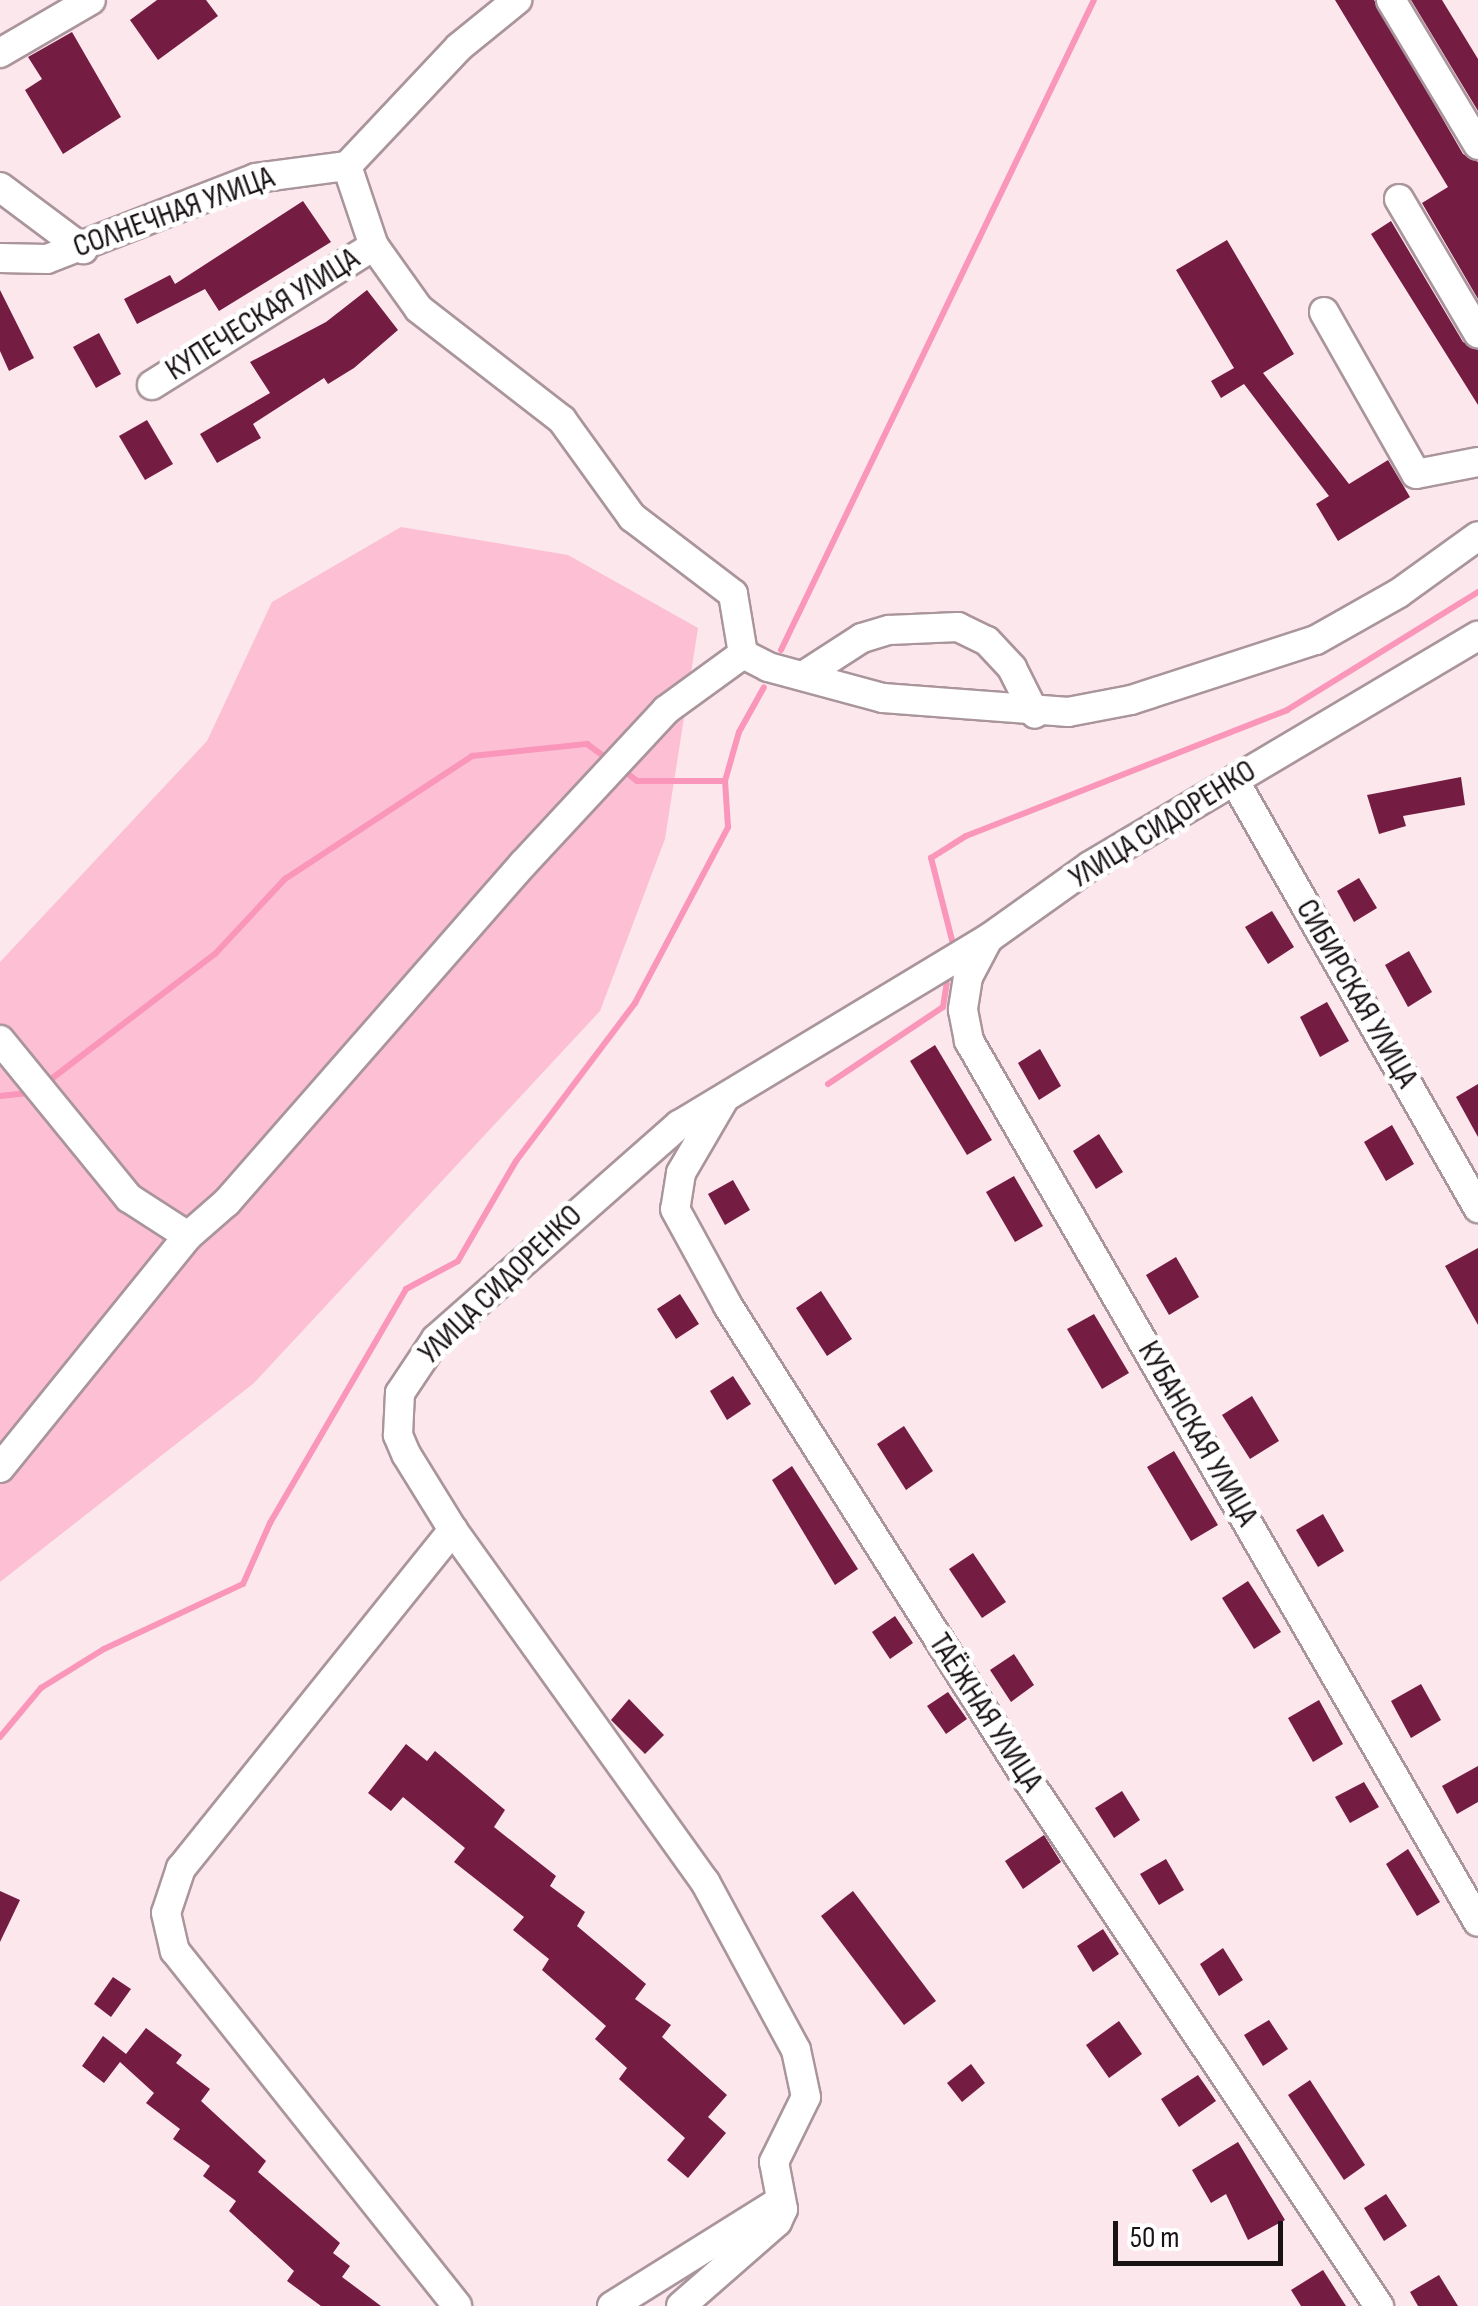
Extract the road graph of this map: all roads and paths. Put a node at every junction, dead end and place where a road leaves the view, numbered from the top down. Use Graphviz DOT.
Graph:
graph roads {
  1 [pos="90,0"];
  2 [pos="517,0"];
  3 [pos="1391,0"];
  4 [pos="0,53"];
  5 [pos="1478,145"];
  6 [pos="347,166"];
  7 [pos="0,187"];
  8 [pos="1399,199"];
  9 [pos="374,246"];
  10 [pos="83,250"];
  11 [pos="0,258"];
  12 [pos="1324,312"];
  13 [pos="1478,333"];
  14 [pos="152,385"];
  15 [pos="1478,462"];
  16 [pos="1478,536"];
  17 [pos="1478,636"];
  18 [pos="742,654"];
  19 [pos="803,676"];
  20 [pos="1035,714"];
  21 [pos="1234,780"];
  22 [pos="989,938"];
  23 [pos="0,1040"];
  24 [pos="723,1101"];
  25 [pos="1478,1208"];
  26 [pos="188,1236"];
  27 [pos="0,1468"];
  28 [pos="452,1530"];
  29 [pos="1478,1922"];
  30 [pos="783,2199"];
  31 [pos="456,2306"];
  32 [pos="612,2306"];
  33 [pos="681,2306"];
  34 [pos="1379,2306"];
  1 -- 4 [label="street"];
  2 -- 6 [label="street"];
  3 -- 5 [label="street"];
  6 -- 9 [label="street"];
  6 -- 10 [label="street, СОЛНЕЧНАЯ УЛИЦА"];
  7 -- 10 [label="street"];
  8 -- 13 [label="street"];
  9 -- 14 [label="street, КУПЕЧЕСКАЯ УЛИЦА"];
  9 -- 18 [label="street"];
  10 -- 11 [label="street, СОЛНЕЧНАЯ УЛИЦА"];
  12 -- 15 [label="street"];
  16 -- 20 [label="street"];
  17 -- 21 [label="street, УЛИЦА СИДОРЕНКО"];
  18 -- 19 [label="street"];
  18 -- 26 [label="street"];
  19 -- 20 [label="street"];
  19 -- 20 [label="street"];
  21 -- 22 [label="street, УЛИЦА СИДОРЕНКО"];
  21 -- 25 [label="street, СИБИРСКАЯ УЛИЦА"];
  22 -- 24 [label="street, УЛИЦА СИДОРЕНКО"];
  22 -- 29 [label="street, КУБАНСКАЯ УЛИЦА"];
  23 -- 26 [label="street"];
  24 -- 28 [label="street, УЛИЦА СИДОРЕНКО"];
  24 -- 34 [label="street, ТАЁЖНАЯ УЛИЦА"];
  26 -- 27 [label="street"];
  28 -- 30 [label="street, УЛИЦА СИДОРЕНКО"];
  28 -- 31 [label="street"];
  30 -- 32 [label="street"];
  30 -- 33 [label="street"];
}
